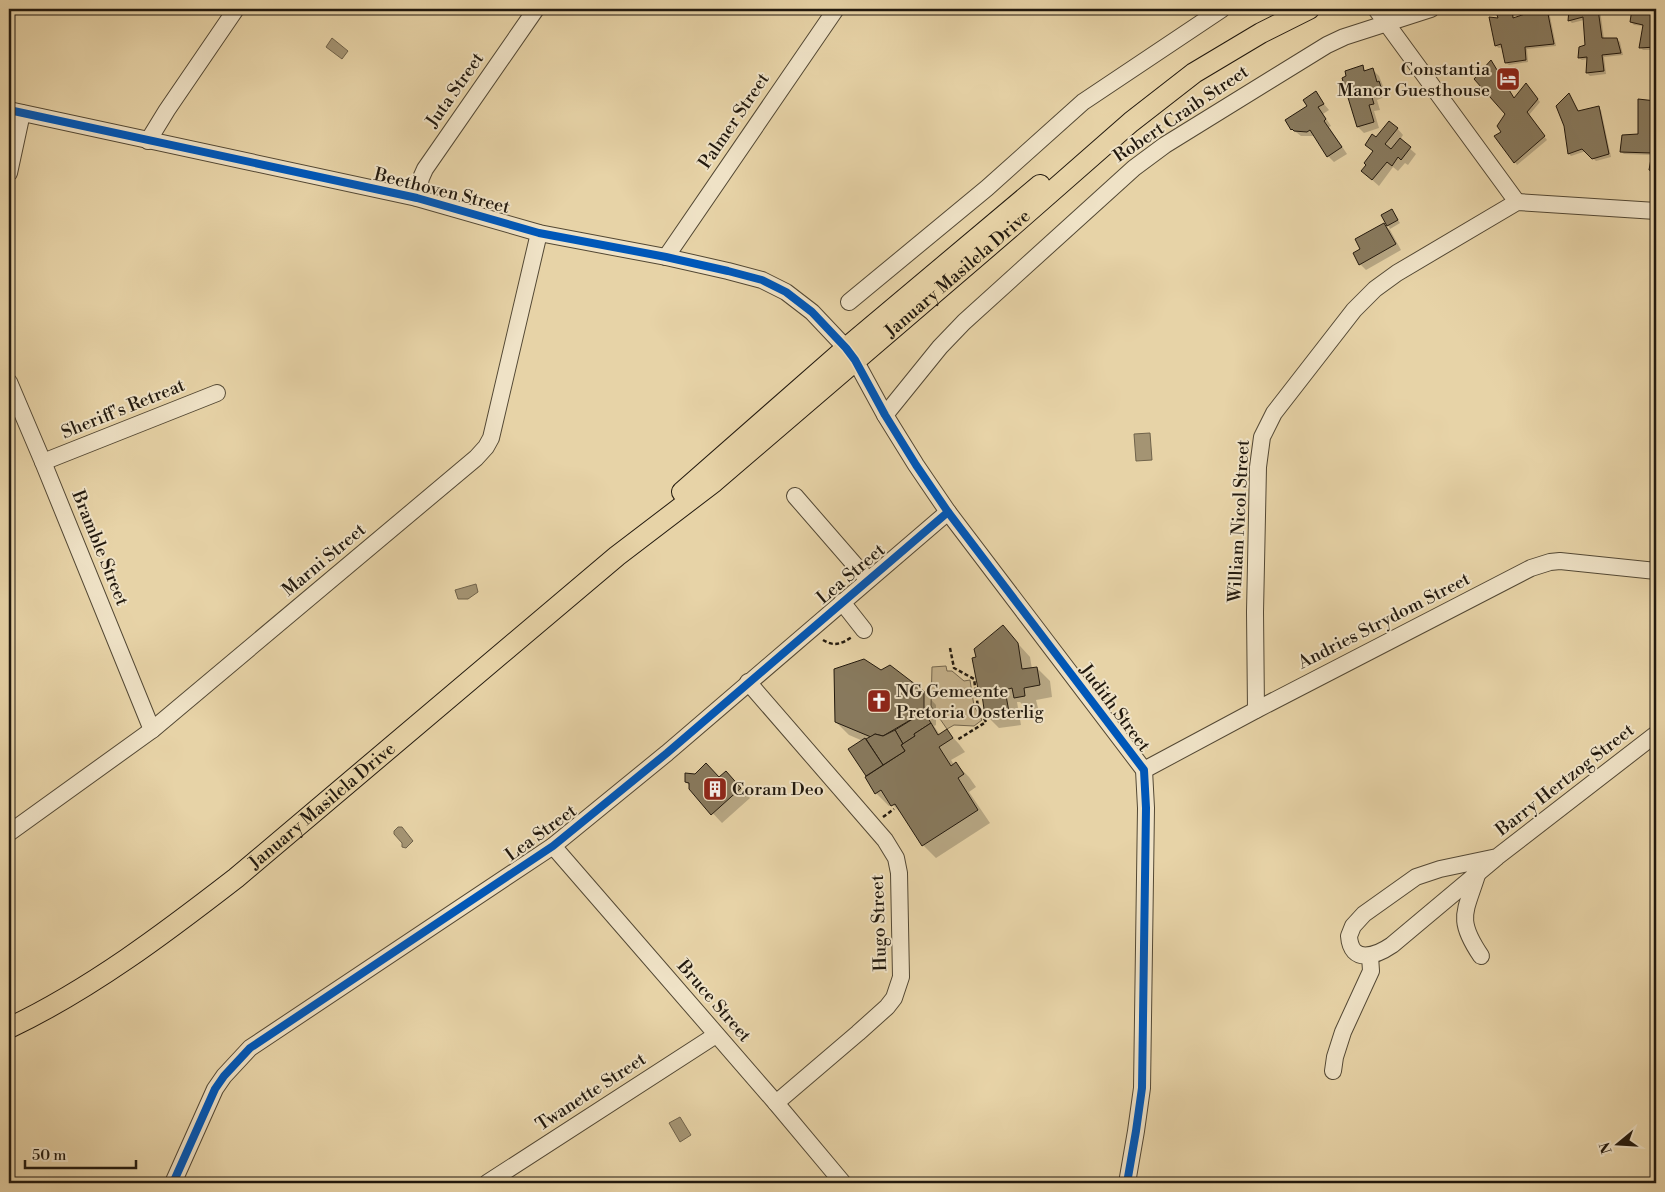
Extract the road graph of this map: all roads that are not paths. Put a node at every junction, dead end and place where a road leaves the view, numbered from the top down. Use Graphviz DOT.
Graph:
graph roads {
  1 [pos="236,9"];
  2 [pos="536,9"];
  3 [pos="836,9"];
  4 [pos="1222,9"];
  5 [pos="1281,9"];
  6 [pos="1309,9"];
  7 [pos="1376,9"];
  8 [pos="1431,9"];
  9 [pos="1387,23"];
  10 [pos="15,112"];
  11 [pos="148,141"];
  12 [pos="9,173"];
  13 [pos="417,198"];
  14 [pos="1517,202"];
  15 [pos="1656,211"];
  16 [pos="539,233"];
  17 [pos="666,257"];
  18 [pos="849,302"];
  19 [pos="851,354"];
  20 [pos="9,382"];
  21 [pos="217,393"];
  22 [pos="885,415"];
  23 [pos="43,462"];
  24 [pos="795,496"];
  25 [pos="948,512"];
  26 [pos="1656,571"];
  27 [pos="868,580"];
  28 [pos="842,602"];
  29 [pos="864,630"];
  30 [pos="748,682"];
  31 [pos="1256,710"];
  32 [pos="152,730"];
  33 [pos="1656,734"];
  34 [pos="1144,770"];
  35 [pos="9,834"];
  36 [pos="553,846"];
  37 [pos="1497,857"];
  38 [pos="1478,874"];
  39 [pos="1370,956"];
  40 [pos="1481,956"];
  41 [pos="9,1028"];
  42 [pos="716,1035"];
  43 [pos="1333,1071"];
  44 [pos="776,1103"];
  45 [pos="173,1183"];
  46 [pos="487,1183"];
  47 [pos="843,1183"];
  48 [pos="1127,1183"];
  1 -- 11 [label="street"];
  2 -- 13 [label="street, Juta Street"];
  3 -- 17 [label="street, Palmer Street"];
  4 -- 18 [label="street"];
  5 -- 19 [label="main road, January Masilela Drive"];
  6 -- 19 [label="main road, January Masilela Drive"];
  7 -- 9 [label="street"];
  8 -- 9 [label="street, Robert Craib Street"];
  9 -- 14 [label="street"];
  9 -- 22 [label="street, Robert Craib Street"];
  10 -- 11 [label="street, Beethoven Street"];
  10 -- 12 [label="street"];
  11 -- 13 [label="street, Beethoven Street"];
  13 -- 16 [label="street, Beethoven Street"];
  14 -- 15 [label="street"];
  14 -- 31 [label="street, William Nicol Street"];
  16 -- 17 [label="street, Beethoven Street"];
  16 -- 32 [label="street, Marni Street"];
  17 -- 19 [label="street, Beethoven Street"];
  19 -- 22 [label="street, Judith Street"];
  19 -- 41 [label="main road, January Masilela Drive"];
  20 -- 23 [label="street, Bramble Street"];
  21 -- 23 [label="street, Sheriff's Retreat"];
  22 -- 25 [label="street, Judith Street"];
  23 -- 32 [label="street, Bramble Street"];
  24 -- 27 [label="street"];
  25 -- 27 [label="street, Lea Street"];
  25 -- 34 [label="street, Judith Street"];
  26 -- 31 [label="street, Andries Strydom Street"];
  27 -- 28 [label="street, Lea Street"];
  28 -- 29 [label="street"];
  28 -- 30 [label="street, Lea Street"];
  30 -- 36 [label="street, Lea Street"];
  30 -- 44 [label="street, Hugo Street"];
  31 -- 34 [label="street, Andries Strydom Street"];
  32 -- 35 [label="street, Marni Street"];
  33 -- 37 [label="street, Barry Hertzog Street"];
  34 -- 48 [label="street, Judith Street"];
  36 -- 42 [label="street, Bruce Street"];
  36 -- 45 [label="street, Lea Street"];
  37 -- 38 [label="street, Barry Hertzog Street"];
  37 -- 39 [label="street, Barry Hertzog Street"];
  38 -- 39 [label="street, Barry Hertzog Street"];
  38 -- 40 [label="street"];
  39 -- 43 [label="street"];
  42 -- 44 [label="street, Bruce Street"];
  42 -- 46 [label="street, Twanette Street"];
  44 -- 47 [label="street, Bruce Street"];
}
